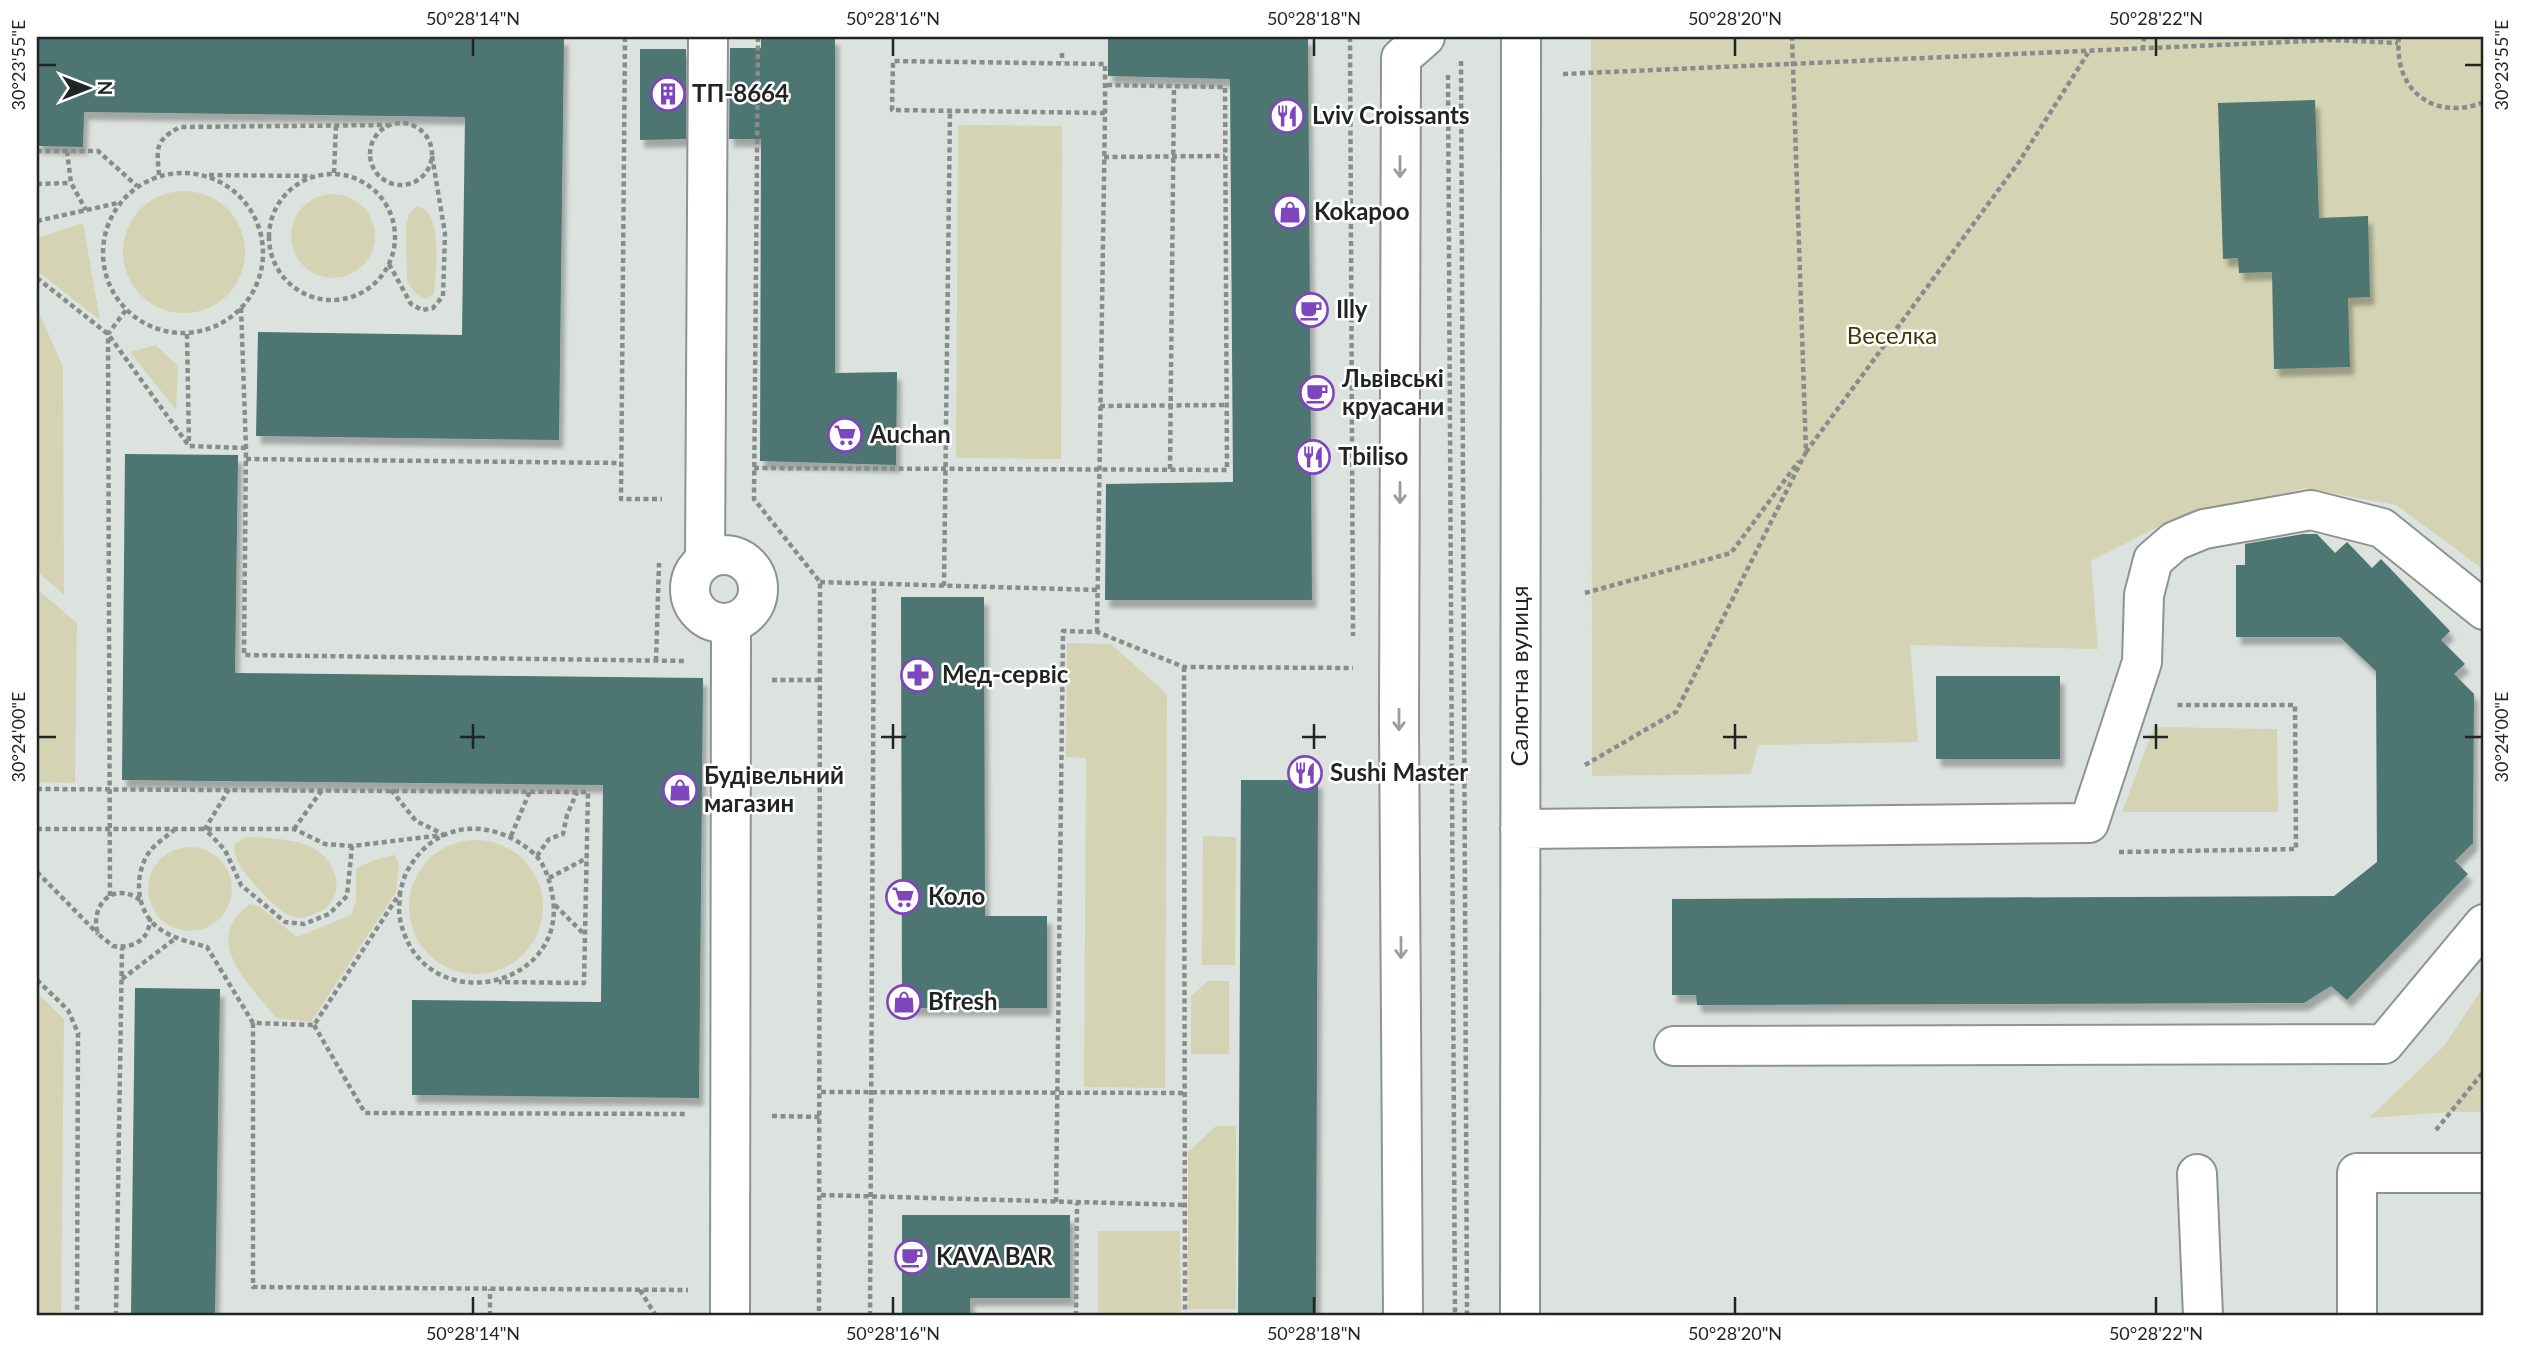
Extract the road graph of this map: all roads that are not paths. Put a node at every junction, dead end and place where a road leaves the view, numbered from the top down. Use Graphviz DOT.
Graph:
graph roads {
  1 [pos="708,37"];
  2 [pos="1521,37"];
  3 [pos="1437,50"];
  4 [pos="2484,610"];
  5 [pos="1520,830"];
  6 [pos="2484,924"];
  7 [pos="1674,1046"];
  8 [pos="2484,1173"];
  9 [pos="2197,1174"];
  10 [pos="730,1316"];
  11 [pos="1404,1316"];
  12 [pos="1520,1316"];
  13 [pos="2203,1316"];
  14 [pos="2357,1316"];
  1 -- 10 [label="street"];
  2 -- 5 [label="street, Салютна вулиця"];
  3 -- 11 [label="street, one-way"];
  4 -- 5 [label="street"];
  5 -- 12 [label="street, Салютна вулиця"];
  6 -- 7 [label="street"];
  8 -- 14 [label="street"];
  9 -- 13 [label="street"];
}
